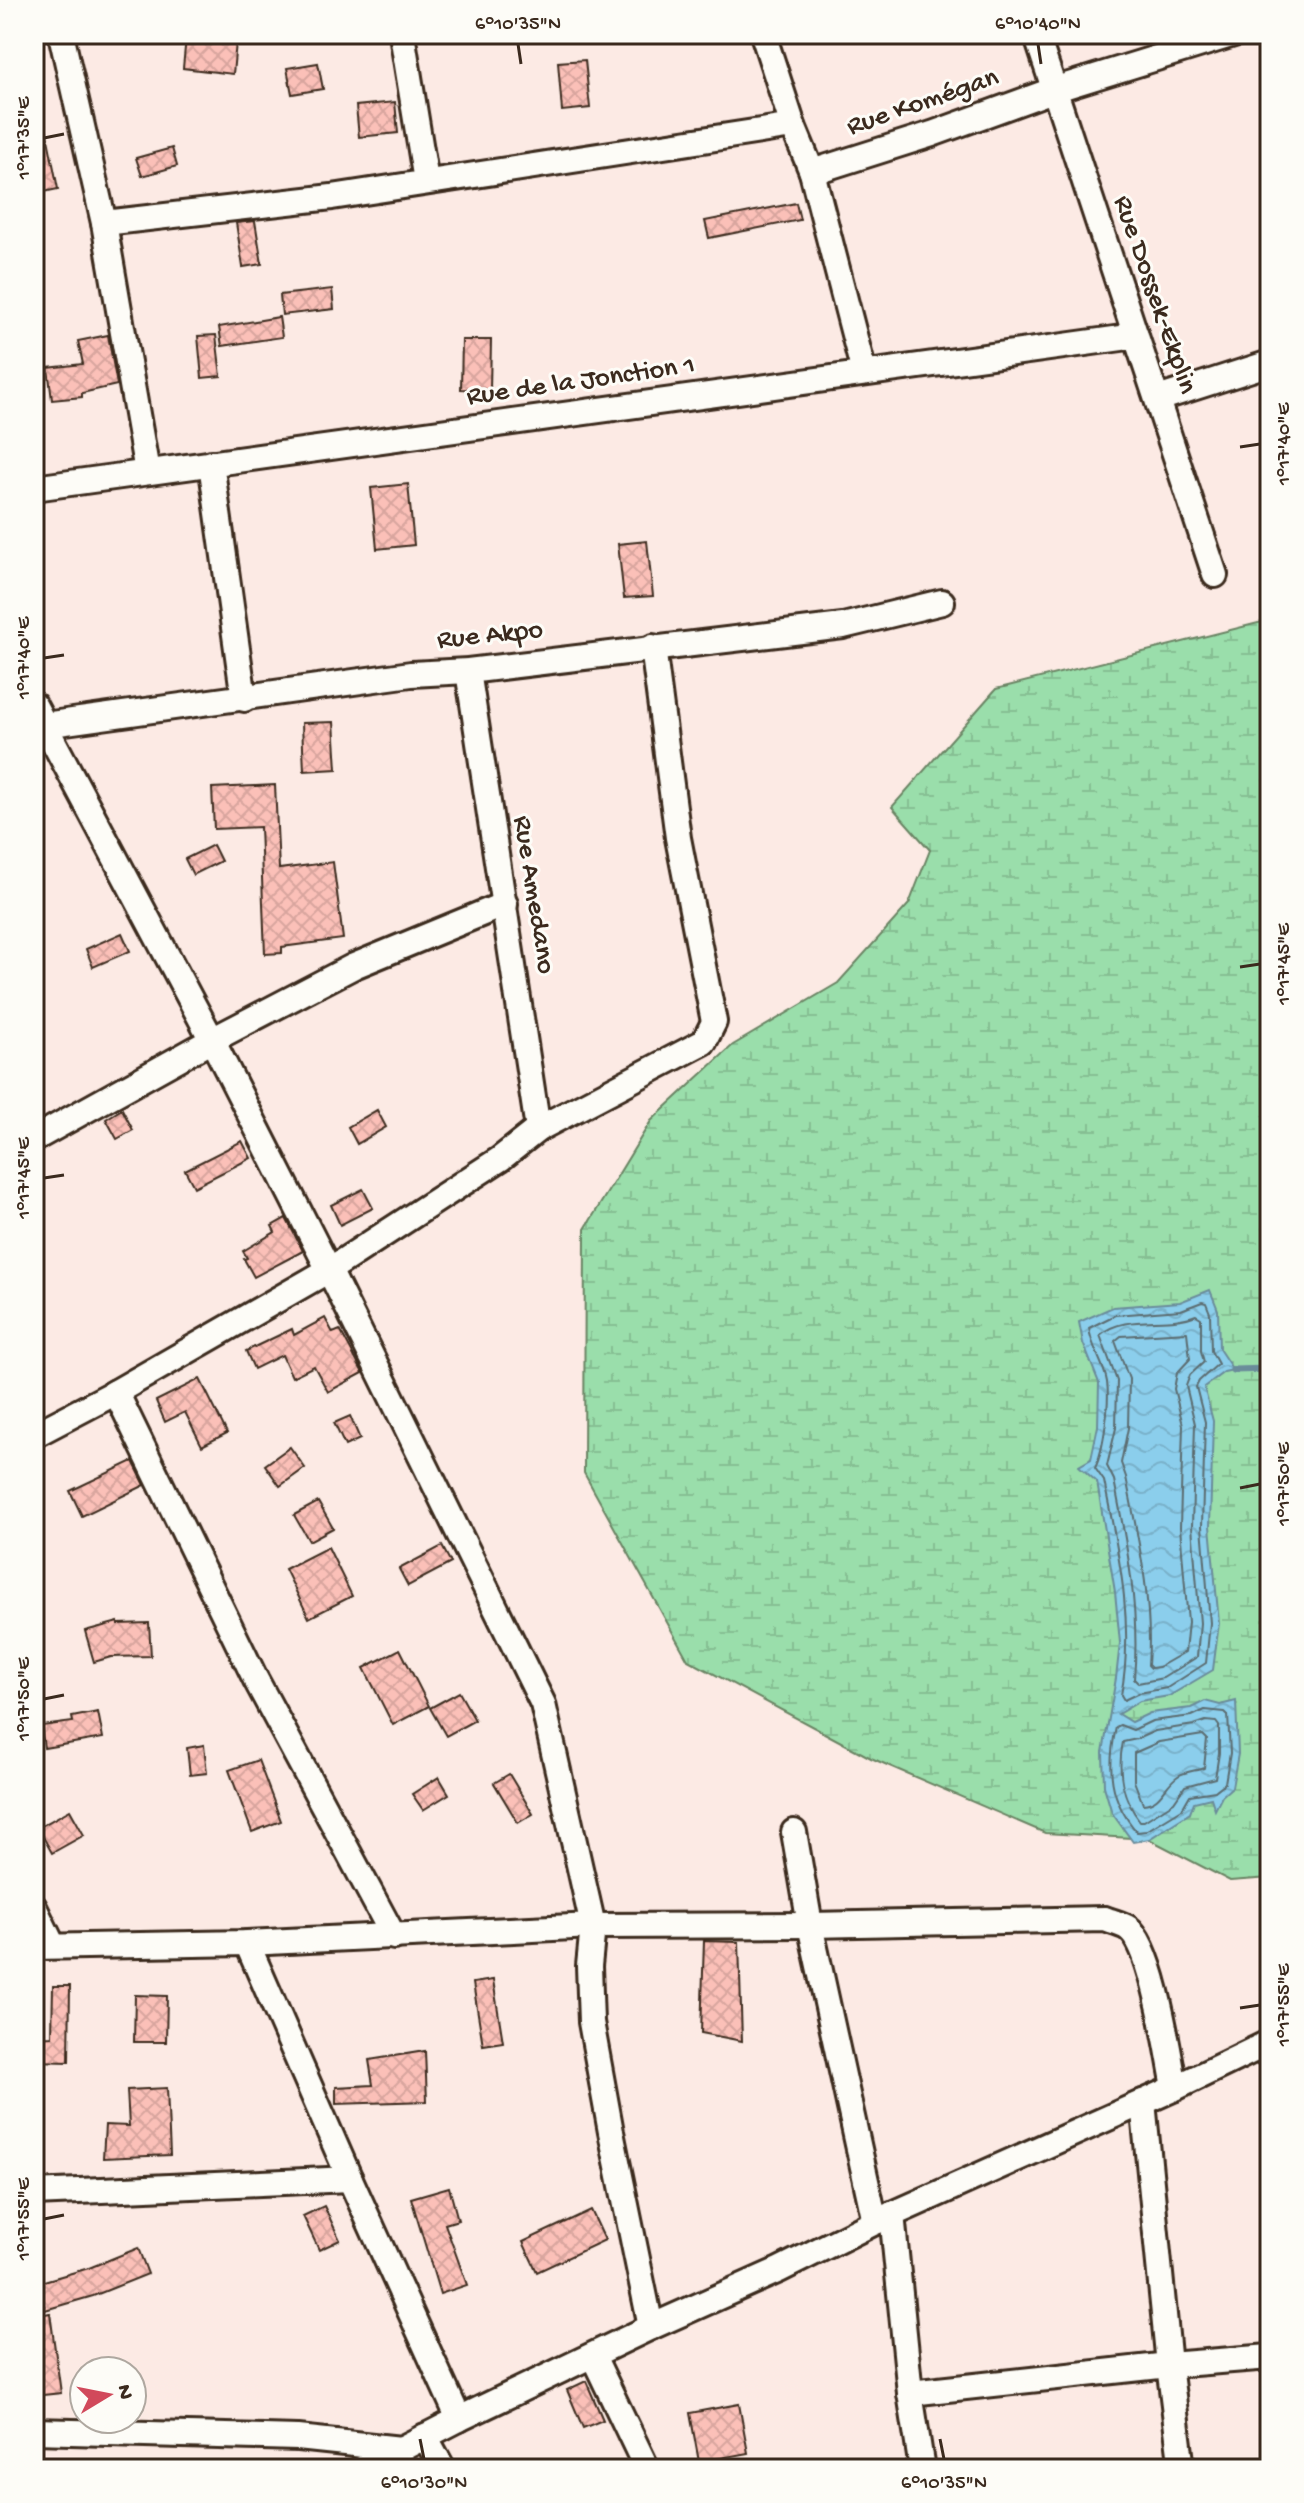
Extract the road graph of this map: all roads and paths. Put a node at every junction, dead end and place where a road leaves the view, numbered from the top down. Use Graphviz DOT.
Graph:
graph roads {
  1 [pos="61,34"];
  2 [pos="402,34"];
  3 [pos="763,34"];
  4 [pos="1036,34"];
  5 [pos="1234,34"];
  6 [pos="1053,90"];
  7 [pos="793,126"];
  8 [pos="812,172"];
  9 [pos="426,181"];
  10 [pos="104,223"];
  11 [pos="1136,336"];
  12 [pos="1270,363"];
  13 [pos="864,373"];
  14 [pos="1158,399"];
  15 [pos="211,463"];
  16 [pos="147,472"];
  17 [pos="34,488"];
  18 [pos="1215,575"];
  19 [pos="942,602"];
  20 [pos="653,647"];
  21 [pos="468,671"];
  22 [pos="244,699"];
  23 [pos="39,715"];
  24 [pos="505,904"];
  25 [pos="212,1040"];
  26 [pos="538,1129"];
  27 [pos="34,1139"];
  28 [pos="329,1270"];
  29 [pos="116,1392"];
  30 [pos="34,1435"];
  31 [pos="794,1832"];
  32 [pos="34,1907"];
  33 [pos="810,1925"];
  34 [pos="593,1926"];
  35 [pos="394,1937"];
  36 [pos="247,1943"];
  37 [pos="44,1946"];
  38 [pos="1270,2042"];
  39 [pos="1175,2088"];
  40 [pos="1143,2102"];
  41 [pos="350,2179"];
  42 [pos="34,2193"];
  43 [pos="883,2218"];
  44 [pos="651,2327"];
  45 [pos="593,2356"];
  46 [pos="1270,2357"];
  47 [pos="1169,2365"];
  48 [pos="910,2393"];
  49 [pos="459,2419"];
  50 [pos="34,2431"];
  51 [pos="414,2443"];
  52 [pos="362,2469"];
  53 [pos="443,2469"];
  54 [pos="647,2469"];
  55 [pos="922,2469"];
  56 [pos="1182,2469"];
  1 -- 10 [label="street"];
  2 -- 9 [label="street"];
  3 -- 7 [label="street"];
  4 -- 6 [label="street, Rue Dossek-Ekplin"];
  5 -- 6 [label="street, Rue Komégan"];
  6 -- 8 [label="street, Rue Komégan"];
  6 -- 11 [label="street, Rue Dossek-Ekplin"];
  7 -- 8 [label="street"];
  7 -- 9 [label="street"];
  8 -- 13 [label="street"];
  9 -- 10 [label="street"];
  10 -- 16 [label="street"];
  11 -- 13 [label="street, Rue de la Jonction 1"];
  11 -- 14 [label="street, Rue Dossek-Ekplin"];
  12 -- 14 [label="street"];
  13 -- 15 [label="street, Rue de la Jonction 1"];
  14 -- 18 [label="street, Rue Dossek-Ekplin"];
  15 -- 16 [label="street, Rue de la Jonction 1"];
  15 -- 22 [label="street"];
  16 -- 17 [label="street, Rue de la Jonction 1"];
  19 -- 20 [label="street, Rue Akpo"];
  20 -- 21 [label="street, Rue Akpo"];
  20 -- 26 [label="street"];
  21 -- 22 [label="street, Rue Akpo"];
  21 -- 24 [label="street, Rue Amedano"];
  22 -- 23 [label="street, Rue Akpo"];
  23 -- 25 [label="street"];
  24 -- 25 [label="street"];
  24 -- 26 [label="street, Rue Amedano"];
  25 -- 27 [label="street"];
  25 -- 28 [label="street"];
  26 -- 28 [label="street"];
  28 -- 29 [label="street"];
  28 -- 34 [label="street"];
  29 -- 30 [label="street"];
  29 -- 35 [label="street"];
  31 -- 33 [label="street"];
  32 -- 37 [label="street"];
  33 -- 34 [label="street"];
  33 -- 39 [label="street"];
  33 -- 43 [label="street"];
  34 -- 35 [label="street"];
  34 -- 44 [label="street"];
  35 -- 36 [label="street"];
  36 -- 37 [label="street"];
  36 -- 41 [label="street"];
  38 -- 39 [label="street"];
  39 -- 40 [label="street"];
  40 -- 43 [label="street"];
  40 -- 47 [label="street"];
  41 -- 42 [label="street"];
  41 -- 49 [label="street"];
  43 -- 44 [label="street"];
  43 -- 48 [label="street"];
  44 -- 45 [label="street"];
  45 -- 49 [label="street"];
  45 -- 54 [label="street"];
  46 -- 47 [label="street"];
  47 -- 48 [label="street"];
  47 -- 56 [label="street"];
  48 -- 55 [label="street"];
  49 -- 51 [label="street"];
  50 -- 51 [label="street"];
  51 -- 52 [label="street"];
  51 -- 53 [label="street"];
}
